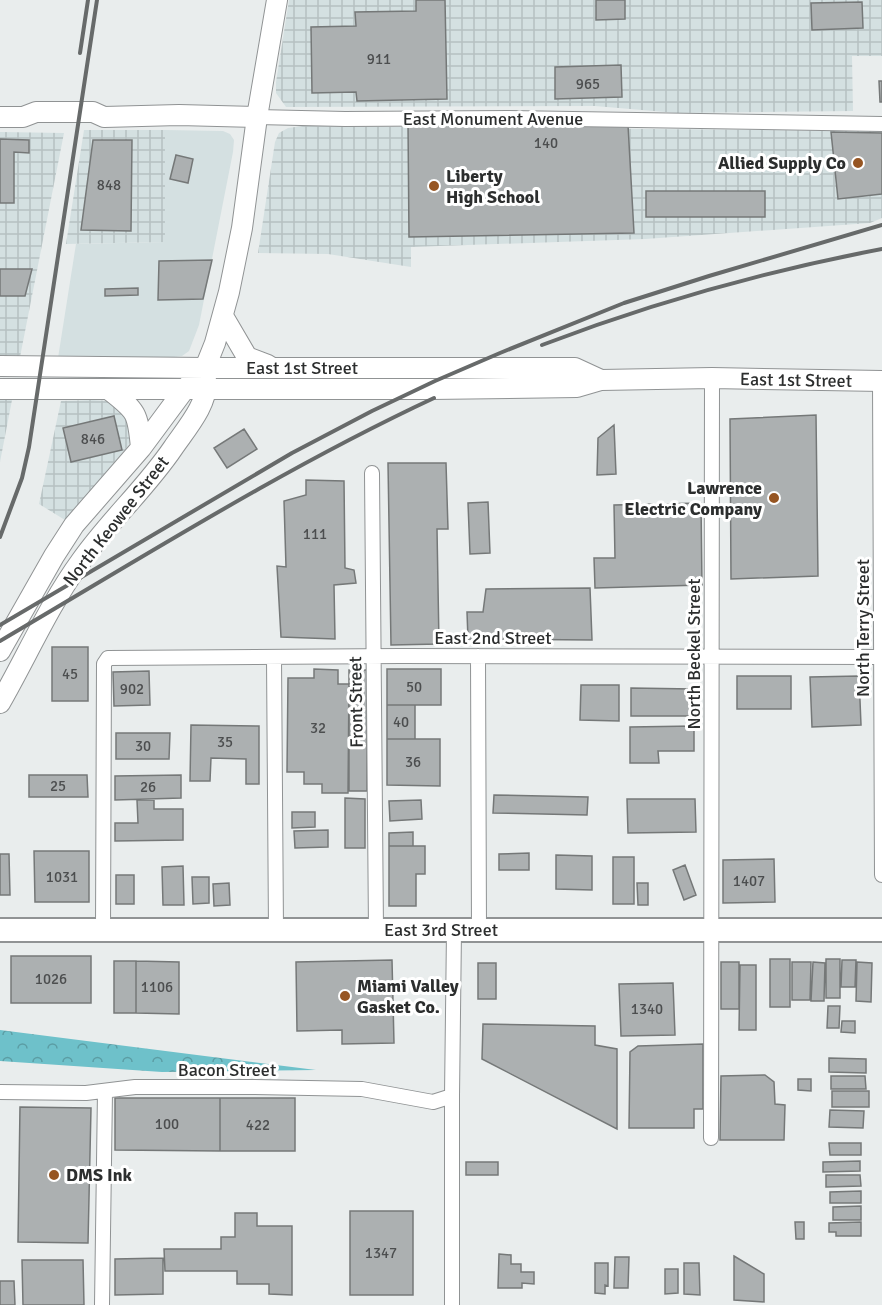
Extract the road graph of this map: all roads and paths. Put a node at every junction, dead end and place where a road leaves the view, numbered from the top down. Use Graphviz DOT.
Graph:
graph roads {
  1 [pos="277,0"];
  2 [pos="0,117"];
  3 [pos="257,117"];
  4 [pos="882,124"];
  5 [pos="223,316"];
  6 [pos="0,366"];
  7 [pos="276,368"];
  8 [pos="205,369"];
  9 [pos="712,378"];
  10 [pos="601,380"];
  11 [pos="881,381"];
  12 [pos="0,389"];
  13 [pos="108,389"];
  14 [pos="184,390"];
  15 [pos="207,390"];
  16 [pos="141,448"];
  17 [pos="372,474"];
  18 [pos="881,489"];
  19 [pos="0,651"];
  20 [pos="478,656"];
  21 [pos="374,657"];
  22 [pos="713,657"];
  23 [pos="881,657"];
  24 [pos="274,658"];
  25 [pos="0,704"];
  26 [pos="882,875"];
  27 [pos="0,930"];
  28 [pos="103,930"];
  29 [pos="276,930"];
  30 [pos="376,930"];
  31 [pos="454,930"];
  32 [pos="479,930"];
  33 [pos="711,930"];
  34 [pos="882,930"];
  35 [pos="105,1090"];
  36 [pos="0,1092"];
  37 [pos="452,1096"];
  38 [pos="711,1138"];
  39 [pos="102,1305"];
  40 [pos="452,1305"];
  1 -- 3 [label="main road, North Keowee Street"];
  2 -- 3 [label="main road, East Monument Avenue"];
  3 -- 4 [label="street, East Monument Avenue"];
  3 -- 5 [label="main road, North Keowee Street"];
  5 -- 7 [label="main road"];
  5 -- 8 [label="main road, North Keowee Street"];
  6 -- 8 [label="main road, East 1st Street"];
  7 -- 8 [label="main road, East 1st Street"];
  7 -- 10 [label="main road, East 1st Street"];
  8 -- 14 [label="main road, North Keowee Street"];
  8 -- 15 [label="main road, North Keowee Street"];
  9 -- 10 [label="main road, East 1st Street"];
  9 -- 11 [label="main road, East 1st Street"];
  9 -- 22 [label="street, North Beckel Street"];
  10 -- 15 [label="main road, East 1st Street"];
  11 -- 18 [label="street, North Terry Street"];
  12 -- 13 [label="main road, East 1st Street"];
  13 -- 14 [label="main road, East 1st Street"];
  13 -- 16 [label="main road"];
  14 -- 15 [label="main road, East 1st Street"];
  14 -- 16 [label="main road, North Keowee Street"];
  15 -- 25 [label="main road, North Keowee Street"];
  16 -- 19 [label="main road, North Keowee Street"];
  17 -- 21 [label="street, Front Street"];
  18 -- 23 [label="street, North Terry Street"];
  20 -- 21 [label="street, East 2nd Street"];
  20 -- 22 [label="street, East 2nd Street"];
  20 -- 32 [label="street"];
  21 -- 24 [label="street, East 2nd Street"];
  21 -- 30 [label="street, Front Street"];
  22 -- 23 [label="street, East 2nd Street"];
  22 -- 33 [label="street, North Beckel Street"];
  23 -- 26 [label="street, North Terry Street"];
  24 -- 28 [label="street, East 2nd Street"];
  24 -- 29 [label="street"];
  27 -- 28 [label="main road, East 3rd Street"];
  28 -- 29 [label="main road, East 3rd Street"];
  29 -- 30 [label="main road, East 3rd Street"];
  30 -- 31 [label="main road, East 3rd Street"];
  31 -- 32 [label="main road, East 3rd Street"];
  31 -- 37 [label="street"];
  32 -- 33 [label="main road, East 3rd Street"];
  33 -- 34 [label="main road, East 3rd Street"];
  33 -- 38 [label="street, North Beckel Street"];
  35 -- 36 [label="street, Bacon Street"];
  35 -- 37 [label="street, Bacon Street"];
  35 -- 39 [label="street"];
  37 -- 40 [label="street"];
}
